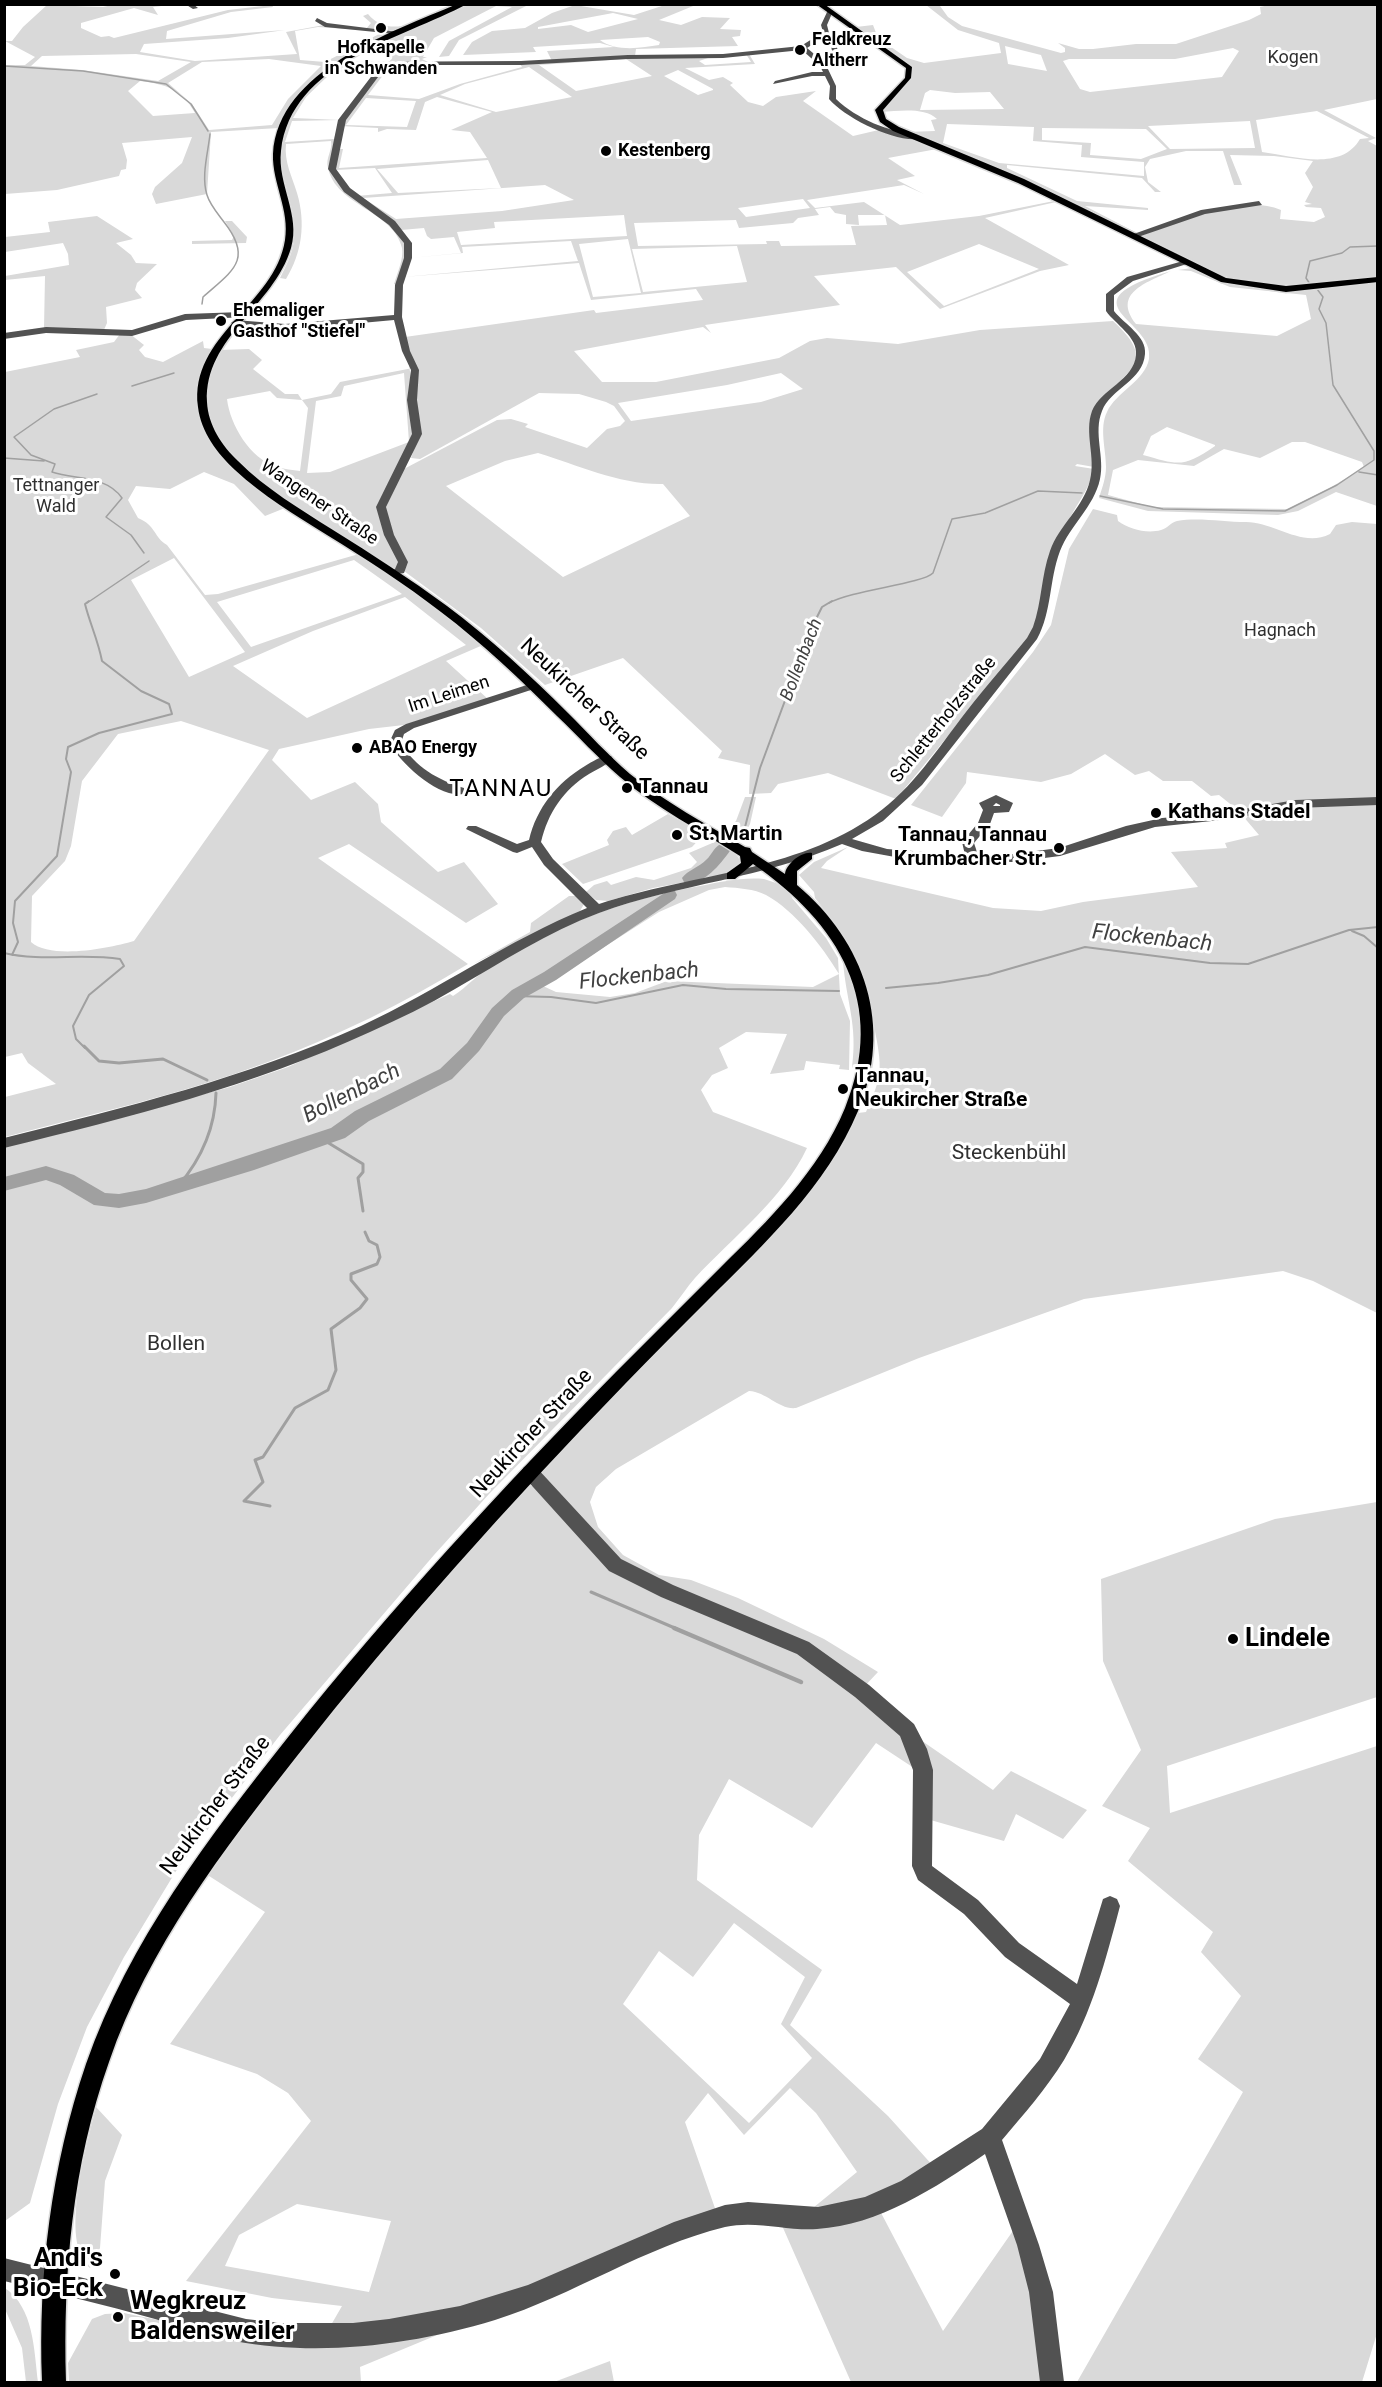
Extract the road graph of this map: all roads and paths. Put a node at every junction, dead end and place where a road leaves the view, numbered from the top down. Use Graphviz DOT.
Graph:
graph roads {
  1 [pos="464,4"];
  2 [pos="819,4"];
  3 [pos="830,11"];
  4 [pos="825,19"];
  5 [pos="842,19"];
  6 [pos="317,20"];
  7 [pos="396,33"];
  8 [pos="821,37"];
  9 [pos="803,48"];
  10 [pos="381,62"];
  11 [pos="339,63"];
  12 [pos="823,65"];
  13 [pos="827,74"];
  14 [pos="775,83"];
  15 [pos="915,137"];
  16 [pos="1259,203"];
  17 [pos="1132,236"];
  18 [pos="1186,263"];
  19 [pos="1377,279"];
  20 [pos="399,317"];
  21 [pos="239,319"];
  22 [pos="4,336"];
  23 [pos="394,573"];
  24 [pos="493,649"];
  25 [pos="533,686"];
  26 [pos="607,759"];
  27 [pos="460,791"];
  28 [pos="1377,801"];
  29 [pos="989,810"];
  30 [pos="472,829"];
  31 [pos="843,840"];
  32 [pos="535,842"];
  33 [pos="517,849"];
  34 [pos="746,851"];
  35 [pos="808,856"];
  36 [pos="972,858"];
  37 [pos="548,862"];
  38 [pos="770,867"];
  39 [pos="731,876"];
  40 [pos="791,884"];
  41 [pos="596,909"];
  42 [pos="4,1143"];
  43 [pos="530,1472"];
  44 [pos="1110,1906"];
  45 [pos="1082,2000"];
  46 [pos="990,2137"];
  47 [pos="4,2269"];
  48 [pos="54,2280"];
  49 [pos="54,2382"];
  50 [pos="1052,2382"];
  1 -- 7 [label="main road, Wangener Straße"];
  2 -- 3 [label="main road"];
  3 -- 4 [label="street"];
  3 -- 5 [label="main road"];
  4 -- 5 [label="street"];
  4 -- 8 [label="street"];
  5 -- 15 [label="main road"];
  6 -- 7 [label="street"];
  7 -- 11 [label="main road, Wangener Straße"];
  8 -- 9 [label="street"];
  8 -- 12 [label="street"];
  9 -- 10 [label="street"];
  9 -- 12 [label="street"];
  10 -- 11 [label="street"];
  10 -- 20 [label="street"];
  11 -- 21 [label="main road, Wangener Straße"];
  12 -- 13 [label="street"];
  13 -- 14 [label="street"];
  13 -- 15 [label="street"];
  15 -- 17 [label="main road"];
  16 -- 17 [label="street"];
  17 -- 18 [label="main road"];
  18 -- 19 [label="main road"];
  18 -- 31 [label="street, Schletterholzstraße"];
  20 -- 21 [label="street"];
  20 -- 23 [label="street"];
  21 -- 22 [label="street"];
  21 -- 23 [label="main road, Wangener Straße"];
  23 -- 24 [label="main road, Wangener Straße"];
  24 -- 25 [label="main road, Neukircher Straße"];
  25 -- 26 [label="main road, Neukircher Straße"];
  25 -- 27 [label="street, Im Leimen"];
  26 -- 32 [label="street"];
  26 -- 34 [label="main road, Neukircher Straße"];
  28 -- 36 [label="street"];
  29 -- 36 [label="street"];
  30 -- 33 [label="street"];
  31 -- 35 [label="street, Schletterholzstraße"];
  31 -- 36 [label="street"];
  32 -- 33 [label="street"];
  32 -- 37 [label="street"];
  33 -- 37 [label="street"];
  34 -- 38 [label="main road, Neukircher Straße"];
  34 -- 39 [label="main road"];
  35 -- 38 [label="street, Schletterholzstraße"];
  35 -- 40 [label="main road"];
  37 -- 41 [label="street"];
  38 -- 39 [label="street, Schletterholzstraße"];
  38 -- 40 [label="main road, Neukircher Straße"];
  39 -- 41 [label="street, Schletterholzstraße"];
  40 -- 43 [label="main road, Neukircher Straße"];
  41 -- 42 [label="street, Schletterholzstraße"];
  43 -- 45 [label="street"];
  43 -- 48 [label="main road, Neukircher Straße"];
  44 -- 45 [label="street"];
  45 -- 46 [label="street"];
  46 -- 48 [label="street"];
  46 -- 50 [label="street"];
  47 -- 48 [label="street"];
  48 -- 49 [label="main road, Neukircher Straße"];
}
